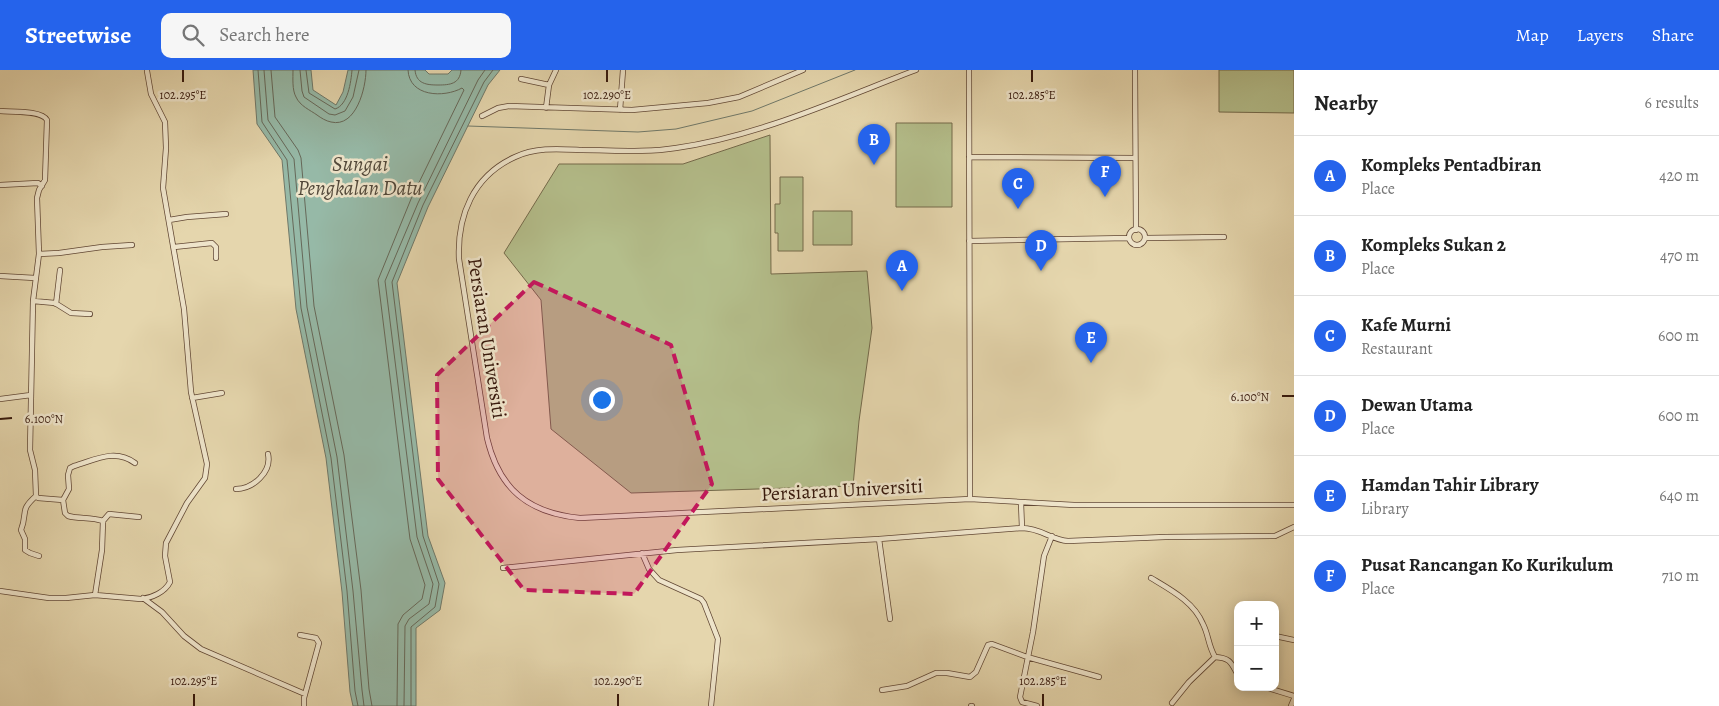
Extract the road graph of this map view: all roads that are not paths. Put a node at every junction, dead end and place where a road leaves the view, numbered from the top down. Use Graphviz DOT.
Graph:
graph roads {
  1 [pos="556,70"];
  2 [pos="624,70"];
  3 [pos="803,70"];
  4 [pos="916,70"];
  5 [pos="969,70"];
  6 [pos="1135,70"];
  7 [pos="147,71"];
  8 [pos="795,71"];
  9 [pos="521,79"];
  10 [pos="549,85"];
  11 [pos="546,108"];
  12 [pos="620,110"];
  13 [pos="0,111"];
  14 [pos="482,116"];
  15 [pos="969,157"];
  16 [pos="1135,158"];
  17 [pos="0,185"];
  18 [pos="42,186"];
  19 [pos="226,214"];
  20 [pos="169,220"];
  21 [pos="1136,230"];
  22 [pos="1130,238"];
  23 [pos="1145,238"];
  24 [pos="1224,238"];
  25 [pos="969,241"];
  26 [pos="132,245"];
  27 [pos="174,247"];
  28 [pos="39,254"];
  29 [pos="216,258"];
  30 [pos="60,270"];
  31 [pos="0,276"];
  32 [pos="35,278"];
  33 [pos="33,301"];
  34 [pos="56,304"];
  35 [pos="90,314"];
  36 [pos="222,393"];
  37 [pos="31,395"];
  38 [pos="192,398"];
  39 [pos="0,399"];
  40 [pos="268,454"];
  41 [pos="135,463"];
  42 [pos="236,489"];
  43 [pos="36,496"];
  44 [pos="970,499"];
  45 [pos="63,500"];
  46 [pos="1021,503"];
  47 [pos="1294,505"];
  48 [pos="139,517"];
  49 [pos="103,521"];
  50 [pos="1294,527"];
  51 [pos="1022,528"];
  52 [pos="1052,536"];
  53 [pos="879,539"];
  54 [pos="642,553"];
  55 [pos="39,556"];
  56 [pos="503,568"];
  57 [pos="1151,578"];
  58 [pos="0,591"];
  59 [pos="94,596"];
  60 [pos="143,598"];
  61 [pos="890,619"];
  62 [pos="300,635"];
  63 [pos="1279,637"];
  64 [pos="1294,640"];
  65 [pos="1027,656"];
  66 [pos="1215,657"];
  67 [pos="1234,668"];
  68 [pos="1099,677"];
  69 [pos="882,690"];
  70 [pos="1277,691"];
  71 [pos="305,694"];
  72 [pos="1294,697"];
  73 [pos="1172,703"];
  74 [pos="304,706"];
  75 [pos="711,706"];
  76 [pos="1037,706"];
  77 [pos="1291,706"];
  1 -- 10 [label="street"];
  2 -- 12 [label="street"];
  3 -- 8 [label="street"];
  4 -- 44 [label="street, Persiaran Universiti"];
  5 -- 15 [label="street"];
  6 -- 16 [label="street"];
  7 -- 20 [label="street"];
  8 -- 12 [label="street"];
  9 -- 10 [label="street"];
  10 -- 11 [label="street"];
  11 -- 12 [label="street"];
  11 -- 14 [label="street"];
  13 -- 18 [label="street"];
  15 -- 16 [label="street"];
  15 -- 25 [label="street"];
  16 -- 21 [label="street"];
  17 -- 18 [label="street"];
  18 -- 28 [label="street"];
  19 -- 20 [label="street"];
  20 -- 27 [label="street"];
  21 -- 22 [label="street"];
  21 -- 23 [label="street"];
  22 -- 23 [label="street"];
  22 -- 25 [label="street"];
  23 -- 24 [label="street"];
  25 -- 44 [label="street"];
  26 -- 28 [label="street"];
  27 -- 29 [label="street"];
  27 -- 38 [label="street"];
  28 -- 32 [label="street"];
  30 -- 34 [label="street"];
  31 -- 32 [label="street"];
  32 -- 33 [label="street"];
  33 -- 34 [label="street"];
  33 -- 37 [label="street"];
  34 -- 35 [label="street"];
  36 -- 38 [label="street"];
  37 -- 39 [label="street"];
  37 -- 43 [label="street"];
  38 -- 60 [label="street"];
  40 -- 42 [label="street"];
  41 -- 45 [label="street"];
  43 -- 45 [label="street"];
  43 -- 55 [label="street"];
  44 -- 46 [label="street, Persiaran Universiti"];
  45 -- 49 [label="street"];
  46 -- 47 [label="street, Persiaran Universiti"];
  46 -- 51 [label="street"];
  48 -- 49 [label="street"];
  49 -- 59 [label="street"];
  50 -- 52 [label="street"];
  51 -- 52 [label="street"];
  51 -- 53 [label="street"];
  52 -- 65 [label="street"];
  53 -- 54 [label="street"];
  53 -- 61 [label="street"];
  54 -- 56 [label="street"];
  54 -- 75 [label="street"];
  57 -- 66 [label="street"];
  58 -- 59 [label="street"];
  59 -- 60 [label="street"];
  60 -- 71 [label="street"];
  62 -- 71 [label="street"];
  63 -- 64 [label="street"];
  65 -- 68 [label="street"];
  65 -- 69 [label="street"];
  65 -- 76 [label="street"];
  66 -- 67 [label="street"];
  66 -- 73 [label="street"];
  70 -- 72 [label="street"];
  71 -- 74 [label="street"];
  72 -- 77 [label="street"];
}
